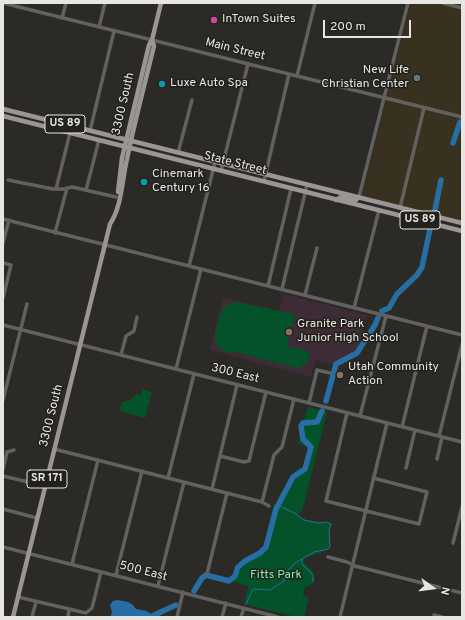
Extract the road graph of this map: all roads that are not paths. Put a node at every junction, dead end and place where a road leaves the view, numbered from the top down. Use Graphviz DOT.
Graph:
graph roads {
  1 [pos="3,3"];
  2 [pos="66,3"];
  3 [pos="105,3"];
  4 [pos="162,3"];
  5 [pos="315,3"];
  6 [pos="408,3"];
  7 [pos="443,3"];
  8 [pos="462,8"];
  9 [pos="62,18"];
  10 [pos="100,27"];
  11 [pos="114,31"];
  12 [pos="152,40"];
  13 [pos="248,64"];
  14 [pos="289,74"];
  15 [pos="297,76"];
  16 [pos="384,98"];
  17 [pos="192,100"];
  18 [pos="424,108"];
  19 [pos="3,109"];
  20 [pos="3,116"];
  21 [pos="462,117"];
  22 [pos="90,131"];
  23 [pos="70,132"];
  24 [pos="99,140"];
  25 [pos="128,140"];
  26 [pos="127,147"];
  27 [pos="178,152"];
  28 [pos="215,162"];
  29 [pos="223,164"];
  30 [pos="214,169"];
  31 [pos="221,171"];
  32 [pos="265,174"];
  33 [pos="8,180"];
  34 [pos="264,181"];
  35 [pos="307,184"];
  36 [pos="67,188"];
  37 [pos="291,188"];
  38 [pos="56,189"];
  39 [pos="86,190"];
  40 [pos="306,192"];
  41 [pos="359,197"];
  42 [pos="116,198"];
  43 [pos="336,200"];
  44 [pos="400,208"];
  45 [pos="379,210"];
  46 [pos="3,219"];
  47 [pos="9,220"];
  48 [pos="112,221"];
  49 [pos="462,224"];
  50 [pos="462,231"];
  51 [pos="55,233"];
  52 [pos="3,243"];
  53 [pos="105,244"];
  54 [pos="317,248"];
  55 [pos="3,263"];
  56 [pos="189,266"];
  57 [pos="201,269"];
  58 [pos="268,286"];
  59 [pos="282,289"];
  60 [pos="305,296"];
  61 [pos="3,298"];
  62 [pos="28,304"];
  63 [pos="354,308"];
  64 [pos="386,316"];
  65 [pos="138,317"];
  66 [pos="3,325"];
  67 [pos="427,326"];
  68 [pos="21,330"];
  69 [pos="462,334"];
  70 [pos="80,345"];
  71 [pos="462,345"];
  72 [pos="121,355"];
  73 [pos="176,369"];
  74 [pos="330,373"];
  75 [pos="194,374"];
  76 [pos="237,385"];
  77 [pos="4,390"];
  78 [pos="266,392"];
  79 [pos="294,399"];
  80 [pos="3,400"];
  81 [pos="309,403"];
  82 [pos="347,413"];
  83 [pos="360,416"];
  84 [pos="386,423"];
  85 [pos="402,427"];
  86 [pos="415,430"];
  87 [pos="441,437"];
  88 [pos="462,442"];
  89 [pos="54,449"];
  90 [pos="14,450"];
  91 [pos="220,456"];
  92 [pos="437,459"];
  93 [pos="98,460"];
  94 [pos="406,468"];
  95 [pos="3,469"];
  96 [pos="142,471"];
  97 [pos="3,476"];
  98 [pos="168,478"];
  99 [pos="373,478"];
  100 [pos="184,482"];
  101 [pos="45,486"];
  102 [pos="212,489"];
  103 [pos="227,493"];
  104 [pos="262,502"];
  105 [pos="269,506"];
  106 [pos="462,507"];
  107 [pos="3,509"];
  108 [pos="365,511"];
  109 [pos="37,518"];
  110 [pos="453,543"];
  111 [pos="3,548"];
  112 [pos="29,554"];
  113 [pos="328,557"];
  114 [pos="72,564"];
  115 [pos="352,564"];
  116 [pos="101,572"];
  117 [pos="207,574"];
  118 [pos="116,575"];
  119 [pos="158,586"];
  120 [pos="183,592"];
  121 [pos="462,593"];
  122 [pos="18,597"];
  123 [pos="36,602"];
  124 [pos="226,603"];
  125 [pos="244,608"];
  126 [pos="69,610"];
  127 [pos="434,615"];
  128 [pos="13,617"];
  129 [pos="32,617"];
  130 [pos="68,617"];
  131 [pos="177,617"];
  132 [pos="222,617"];
  133 [pos="241,617"];
  134 [pos="278,617"];
  135 [pos="340,617"];
  136 [pos="442,617"];
  1 -- 9 [label="street, Main Street"];
  2 -- 9 [label="street"];
  3 -- 10 [label="street"];
  4 -- 12 [label="main road, 3300 South / SR 171"];
  5 -- 15 [label="street"];
  6 -- 16 [label="street"];
  7 -- 8 [label="street"];
  9 -- 10 [label="street, Main Street"];
  10 -- 11 [label="street, Main Street"];
  11 -- 12 [label="street, Main Street"];
  11 -- 22 [label="street"];
  12 -- 13 [label="street, Main Street"];
  12 -- 25 [label="main road, 3300 South / SR 171"];
  13 -- 14 [label="street, Main Street"];
  13 -- 29 [label="street"];
  14 -- 15 [label="street, Main Street"];
  14 -- 32 [label="street"];
  15 -- 16 [label="street, Main Street"];
  16 -- 18 [label="street, Main Street"];
  16 -- 41 [label="street"];
  17 -- 27 [label="street"];
  18 -- 21 [label="street, Main Street"];
  18 -- 44 [label="street"];
  19 -- 22 [label="main road, State Street / US 89"];
  20 -- 23 [label="main road, State Street / US 89"];
  22 -- 25 [label="main road, State Street / US 89"];
  23 -- 24 [label="main road, State Street / US 89"];
  23 -- 38 [label="street"];
  24 -- 26 [label="main road, State Street / US 89"];
  24 -- 39 [label="street"];
  25 -- 26 [label="main road, 3300 South / SR 171"];
  25 -- 27 [label="main road, State Street / US 89"];
  26 -- 30 [label="main road, State Street / US 89"];
  26 -- 42 [label="main road, 3300 South / SR 171"];
  26 -- 48 [label="main road, 3300 South / SR 171"];
  27 -- 28 [label="main road, State Street / US 89"];
  28 -- 29 [label="main road, State Street / US 89"];
  28 -- 30 [label="street"];
  29 -- 31 [label="street"];
  29 -- 32 [label="main road, State Street / US 89"];
  30 -- 31 [label="main road, State Street / US 89"];
  30 -- 56 [label="street"];
  31 -- 34 [label="main road, State Street / US 89"];
  32 -- 34 [label="street"];
  32 -- 35 [label="main road, State Street / US 89"];
  33 -- 38 [label="street"];
  34 -- 37 [label="main road, State Street / US 89"];
  35 -- 40 [label="street"];
  35 -- 41 [label="main road, State Street / US 89"];
  36 -- 38 [label="street"];
  36 -- 39 [label="street"];
  36 -- 51 [label="street"];
  37 -- 40 [label="main road, State Street / US 89"];
  37 -- 58 [label="street"];
  39 -- 42 [label="street"];
  40 -- 43 [label="main road, State Street / US 89"];
  40 -- 59 [label="street"];
  41 -- 43 [label="main road"];
  41 -- 44 [label="main road, State Street / US 89"];
  42 -- 48 [label="main road, 3300 South / SR 171"];
  43 -- 45 [label="main road, State Street / US 89"];
  44 -- 49 [label="main road, State Street / US 89"];
  45 -- 50 [label="main road, State Street / US 89"];
  45 -- 63 [label="street"];
  46 -- 47 [label="street"];
  47 -- 51 [label="street"];
  47 -- 52 [label="street"];
  48 -- 53 [label="main road, 3300 South / SR 171"];
  51 -- 53 [label="street"];
  53 -- 56 [label="street"];
  53 -- 70 [label="main road, 3300 South / SR 171"];
  54 -- 60 [label="street"];
  55 -- 61 [label="street"];
  56 -- 57 [label="street"];
  57 -- 58 [label="street"];
  57 -- 73 [label="street"];
  58 -- 59 [label="street"];
  59 -- 60 [label="street"];
  60 -- 63 [label="street"];
  62 -- 68 [label="street"];
  63 -- 64 [label="street"];
  64 -- 67 [label="street"];
  64 -- 83 [label="street"];
  65 -- 72 [label="street"];
  66 -- 68 [label="street, 300 East"];
  67 -- 69 [label="street"];
  67 -- 85 [label="street"];
  68 -- 70 [label="street, 300 East"];
  68 -- 77 [label="street"];
  70 -- 72 [label="street, 300 East"];
  70 -- 89 [label="main road, 3300 South / SR 171"];
  71 -- 87 [label="street"];
  72 -- 73 [label="street, 300 East"];
  73 -- 75 [label="street, 300 East"];
  74 -- 81 [label="street"];
  75 -- 76 [label="street, 300 East"];
  75 -- 98 [label="street"];
  76 -- 78 [label="street, 300 East"];
  76 -- 91 [label="street"];
  77 -- 80 [label="street"];
  78 -- 79 [label="street, 300 East"];
  78 -- 91 [label="street"];
  79 -- 81 [label="street, 300 East"];
  79 -- 104 [label="street"];
  81 -- 82 [label="street, 300 East"];
  82 -- 83 [label="street, 300 East"];
  82 -- 108 [label="street"];
  83 -- 84 [label="street, 300 East"];
  84 -- 85 [label="street, 300 East"];
  84 -- 99 [label="street"];
  85 -- 86 [label="street, 300 East"];
  86 -- 87 [label="street, 300 East"];
  86 -- 94 [label="street"];
  87 -- 88 [label="street, 300 East"];
  87 -- 92 [label="street"];
  89 -- 93 [label="street"];
  89 -- 101 [label="main road, 3300 South / SR 171"];
  90 -- 95 [label="street"];
  91 -- 102 [label="street"];
  93 -- 96 [label="street"];
  93 -- 114 [label="street"];
  96 -- 98 [label="street"];
  96 -- 118 [label="street"];
  97 -- 101 [label="street"];
  98 -- 100 [label="street"];
  99 -- 108 [label="street"];
  99 -- 108 [label="street"];
  100 -- 102 [label="street"];
  100 -- 119 [label="street"];
  101 -- 109 [label="main road, 3300 South / SR 171"];
  102 -- 103 [label="street"];
  103 -- 104 [label="street"];
  103 -- 117 [label="street"];
  104 -- 105 [label="street"];
  106 -- 110 [label="street"];
  107 -- 109 [label="street"];
  108 -- 115 [label="street"];
  109 -- 112 [label="main road, 3300 South / SR 171"];
  111 -- 112 [label="street, 500 East"];
  112 -- 114 [label="street, 500 East"];
  112 -- 122 [label="main road, 3300 South / SR 171"];
  113 -- 115 [label="street"];
  114 -- 116 [label="street, 500 East"];
  115 -- 121 [label="street"];
  115 -- 135 [label="street"];
  116 -- 118 [label="street, 500 East"];
  116 -- 126 [label="street"];
  118 -- 119 [label="street, 500 East"];
  119 -- 120 [label="street, 500 East"];
  120 -- 124 [label="street, 500 East"];
  120 -- 131 [label="street"];
  122 -- 123 [label="street"];
  122 -- 128 [label="main road, 3300 South / SR 171"];
  123 -- 126 [label="street"];
  123 -- 129 [label="street"];
  124 -- 125 [label="street, 500 East"];
  124 -- 132 [label="street"];
  125 -- 133 [label="street"];
  125 -- 134 [label="street, 500 East"];
  126 -- 130 [label="street"];
  127 -- 136 [label="street"];
}
